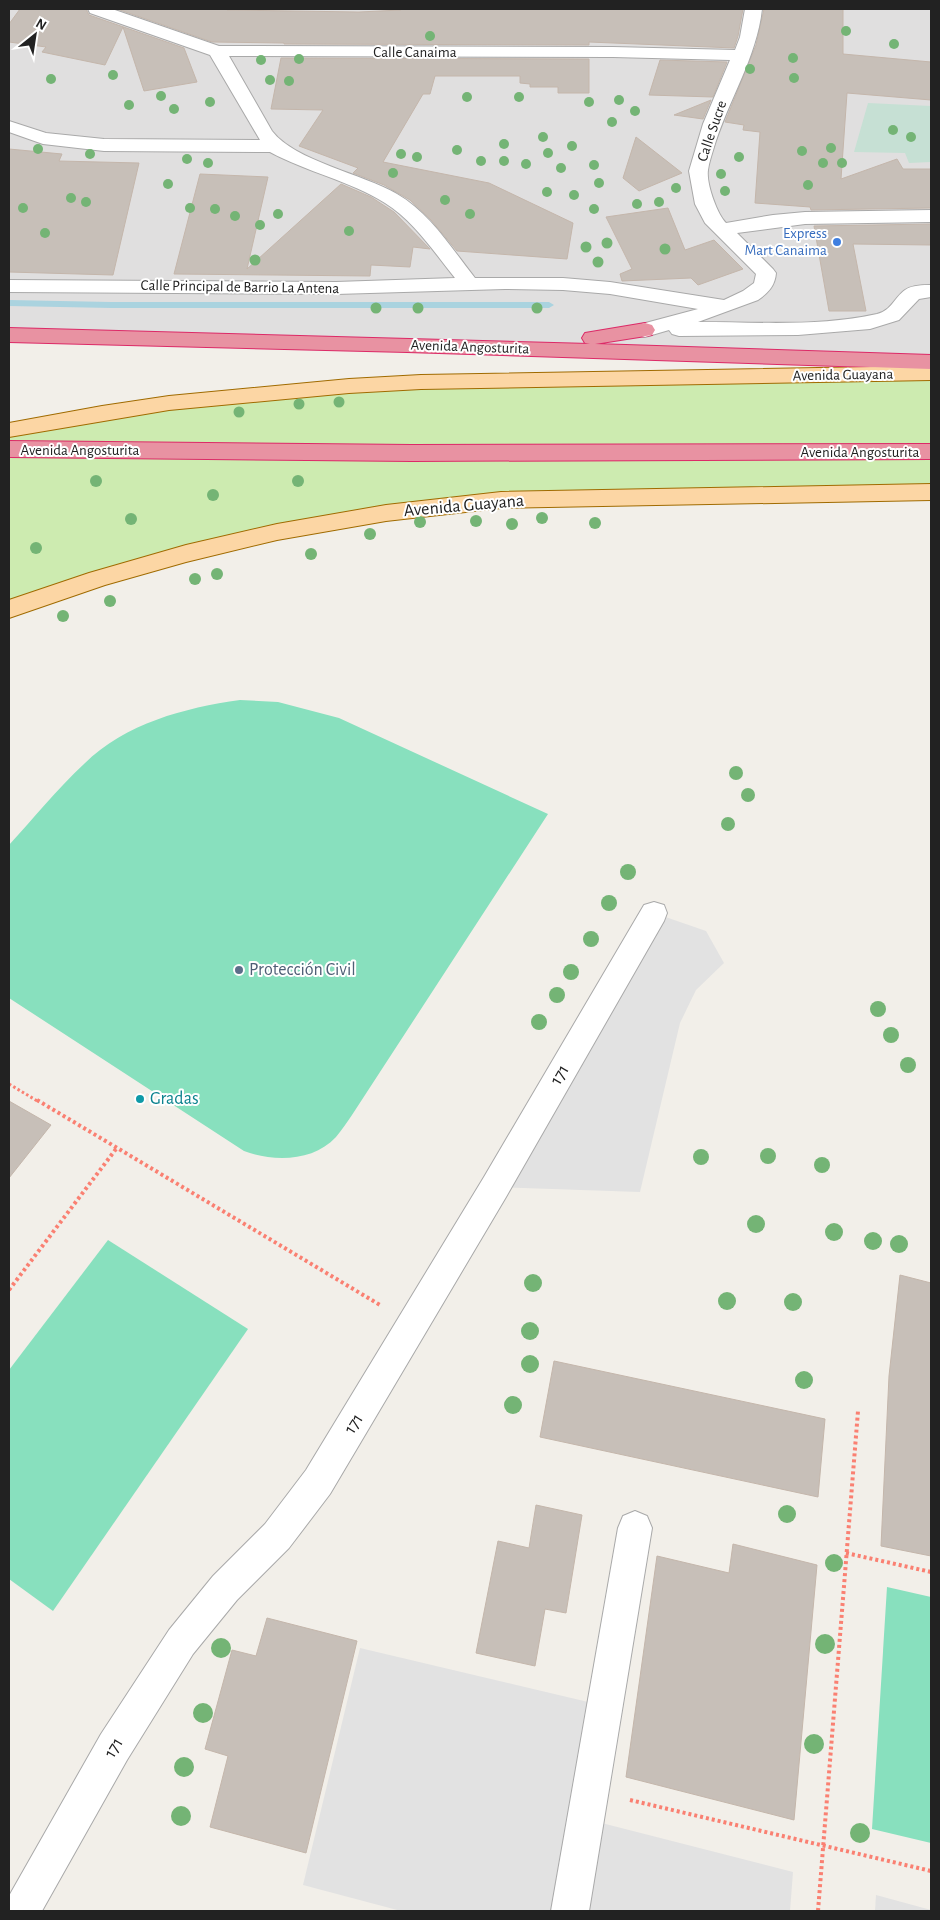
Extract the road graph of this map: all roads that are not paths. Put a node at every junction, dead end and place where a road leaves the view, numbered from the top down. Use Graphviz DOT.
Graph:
graph roads {
  1 [pos="96,9"];
  2 [pos="754,9"];
  3 [pos="217,51"];
  4 [pos="741,55"];
  5 [pos="9,126"];
  6 [pos="274,146"];
  7 [pos="931,216"];
  8 [pos="722,230"];
  9 [pos="470,284"];
  10 [pos="9,286"];
  11 [pos="931,291"];
  12 [pos="723,306"];
  13 [pos="645,330"];
  14 [pos="9,334"];
  15 [pos="491,347"];
  16 [pos="931,362"];
  17 [pos="931,373"];
  18 [pos="9,430"];
  19 [pos="9,449"];
  20 [pos="931,452"];
  21 [pos="931,492"];
  22 [pos="9,609"];
  23 [pos="654,913"];
  24 [pos="635,1528"];
  25 [pos="21,1911"];
  26 [pos="570,1911"];
  1 -- 3 [label="street, Calle Canaima"];
  2 -- 4 [label="street, Calle Sucre"];
  3 -- 4 [label="street, Calle Canaima"];
  3 -- 6 [label="street"];
  4 -- 8 [label="street, Calle Sucre"];
  5 -- 6 [label="street"];
  6 -- 9 [label="street"];
  7 -- 8 [label="street"];
  8 -- 12 [label="street, Calle Sucre"];
  9 -- 10 [label="street, Calle Principal de Barrio La Antena"];
  9 -- 12 [label="street, Calle Principal de Barrio La Antena"];
  11 -- 13 [label="street"];
  12 -- 13 [label="street, Calle Sucre"];
  13 -- 15 [label="highway"];
  14 -- 15 [label="highway, Avenida Angosturita"];
  15 -- 16 [label="highway, Avenida Angosturita"];
  17 -- 18 [label="main road, Avenida Guayana"];
  19 -- 20 [label="highway, Avenida Angosturita"];
  21 -- 22 [label="main road, Avenida Guayana"];
  23 -- 25 [label="street, 171"];
  24 -- 26 [label="street"];
}
